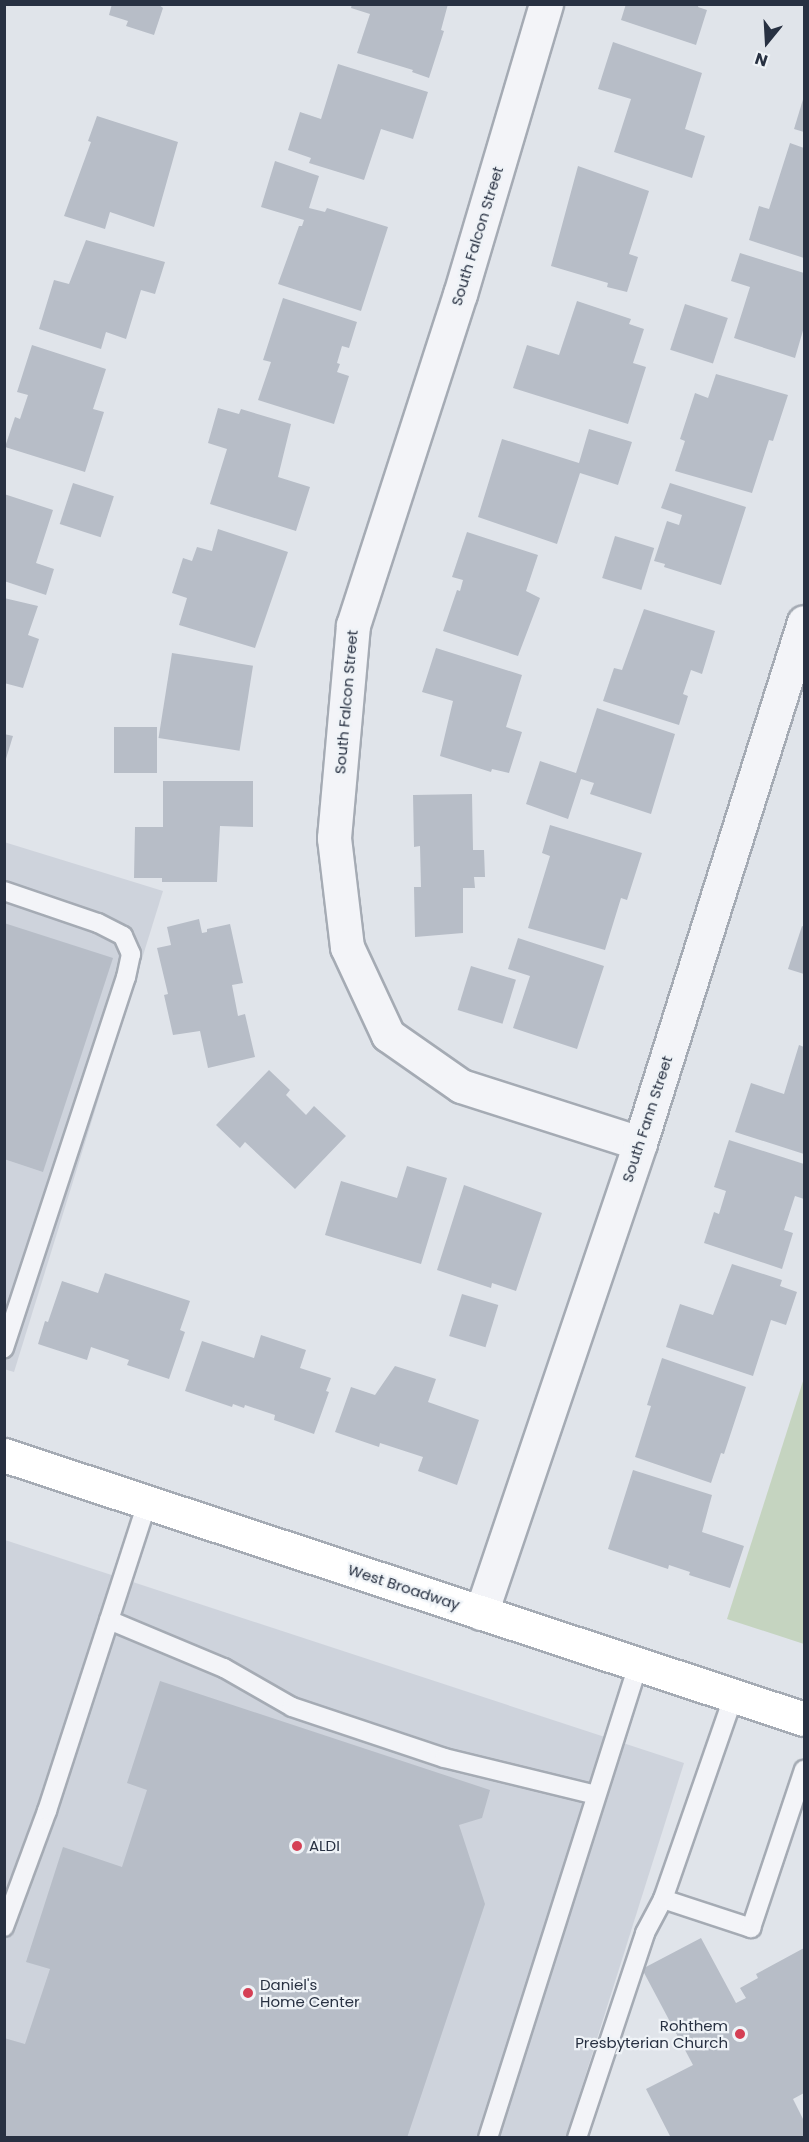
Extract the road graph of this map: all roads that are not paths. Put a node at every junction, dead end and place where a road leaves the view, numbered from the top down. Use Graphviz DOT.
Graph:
graph roads {
  1 [pos="546,4"];
  2 [pos="804,622"];
  3 [pos="4,891"];
  4 [pos="640,1143"];
  5 [pos="4,1349"];
  6 [pos="4,1455"];
  7 [pos="147,1503"];
  8 [pos="481,1613"];
  9 [pos="109,1620"];
  10 [pos="638,1664"];
  11 [pos="734,1695"];
  12 [pos="804,1719"];
  13 [pos="804,1770"];
  14 [pos="596,1795"];
  15 [pos="663,1899"];
  16 [pos="6,1917"];
  17 [pos="488,2138"];
  18 [pos="577,2138"];
  1 -- 4 [label="street, South Falcon Street"];
  2 -- 4 [label="street, South Fann Street"];
  3 -- 5 [label="lane"];
  4 -- 8 [label="street, South Fann Street"];
  6 -- 7 [label="main road, West Broadway"];
  7 -- 8 [label="main road, West Broadway"];
  7 -- 9 [label="lane"];
  8 -- 10 [label="main road, West Broadway"];
  9 -- 14 [label="lane"];
  9 -- 16 [label="lane"];
  10 -- 11 [label="main road, West Broadway"];
  10 -- 14 [label="lane"];
  11 -- 12 [label="main road, West Broadway"];
  11 -- 15 [label="lane"];
  13 -- 15 [label="lane"];
  14 -- 17 [label="lane"];
  15 -- 18 [label="lane"];
}
